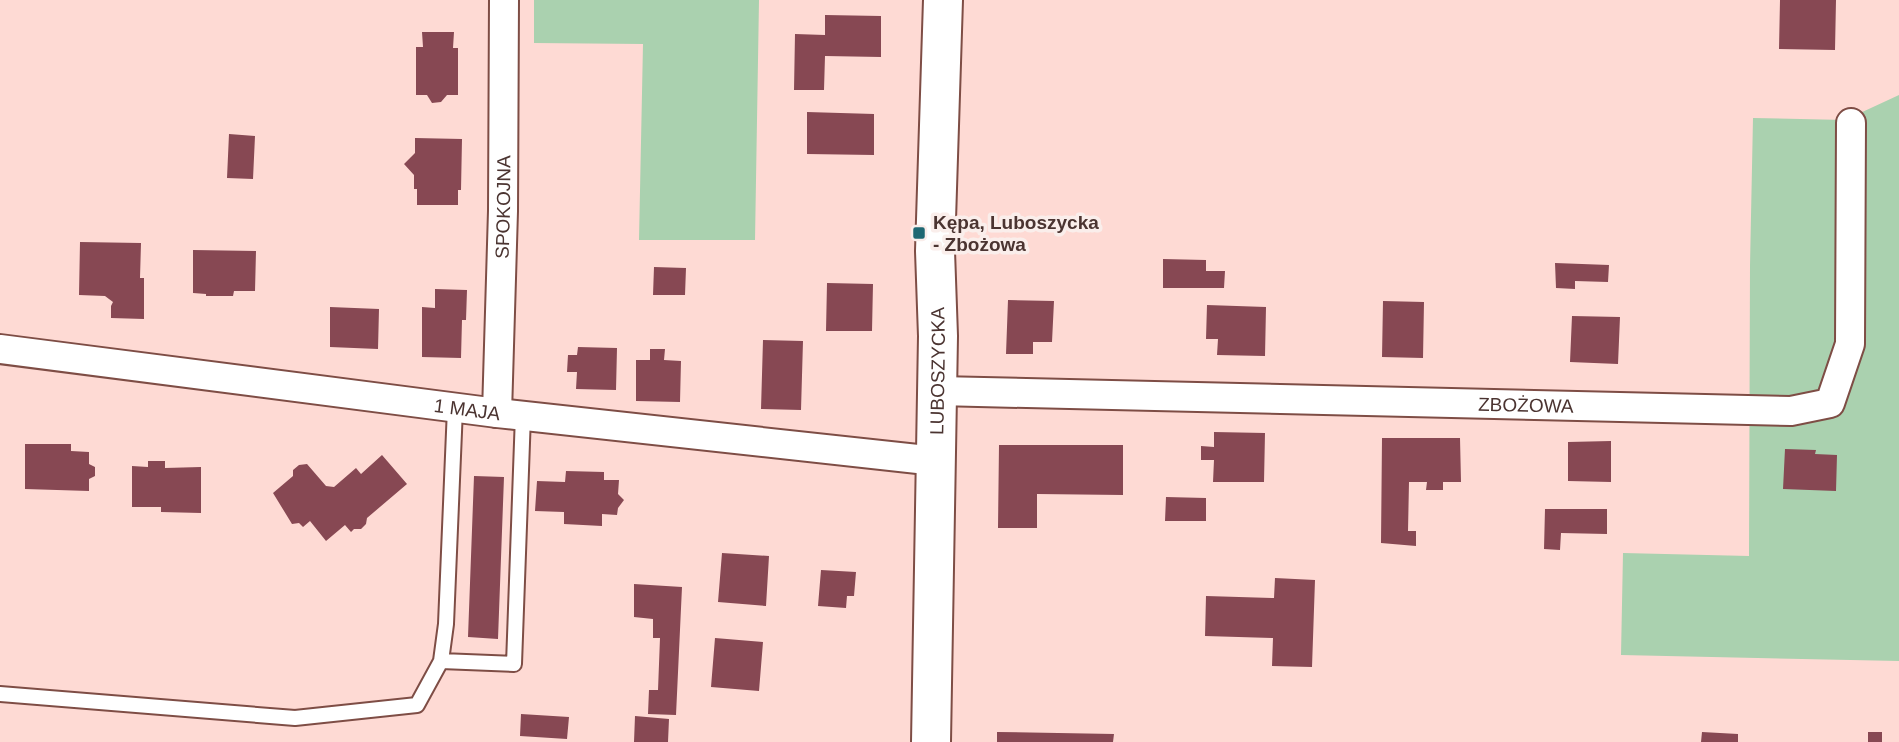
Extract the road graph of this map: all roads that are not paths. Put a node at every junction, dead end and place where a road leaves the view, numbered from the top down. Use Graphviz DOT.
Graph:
graph roads {
  1 [pos="505,0"];
  2 [pos="943,0"];
  3 [pos="1851,123"];
  4 [pos="0,349"];
  5 [pos="938,391"];
  6 [pos="455,408"];
  7 [pos="510,414"];
  8 [pos="936,461"];
  9 [pos="441,661"];
  10 [pos="0,694"];
  11 [pos="931,742"];
  1 -- 7 [label="street, SPOKOJNA"];
  2 -- 5 [label="street, LUBOSZYCKA"];
  3 -- 5 [label="street, ZBOŻOWA"];
  4 -- 6 [label="street, 1 MAJA"];
  5 -- 8 [label="street, LUBOSZYCKA"];
  6 -- 7 [label="street, 1 MAJA"];
  6 -- 9 [label="lane"];
  7 -- 8 [label="street, 1 MAJA"];
  7 -- 9 [label="lane"];
  8 -- 11 [label="street, LUBOSZYCKA"];
  9 -- 10 [label="lane"];
}
